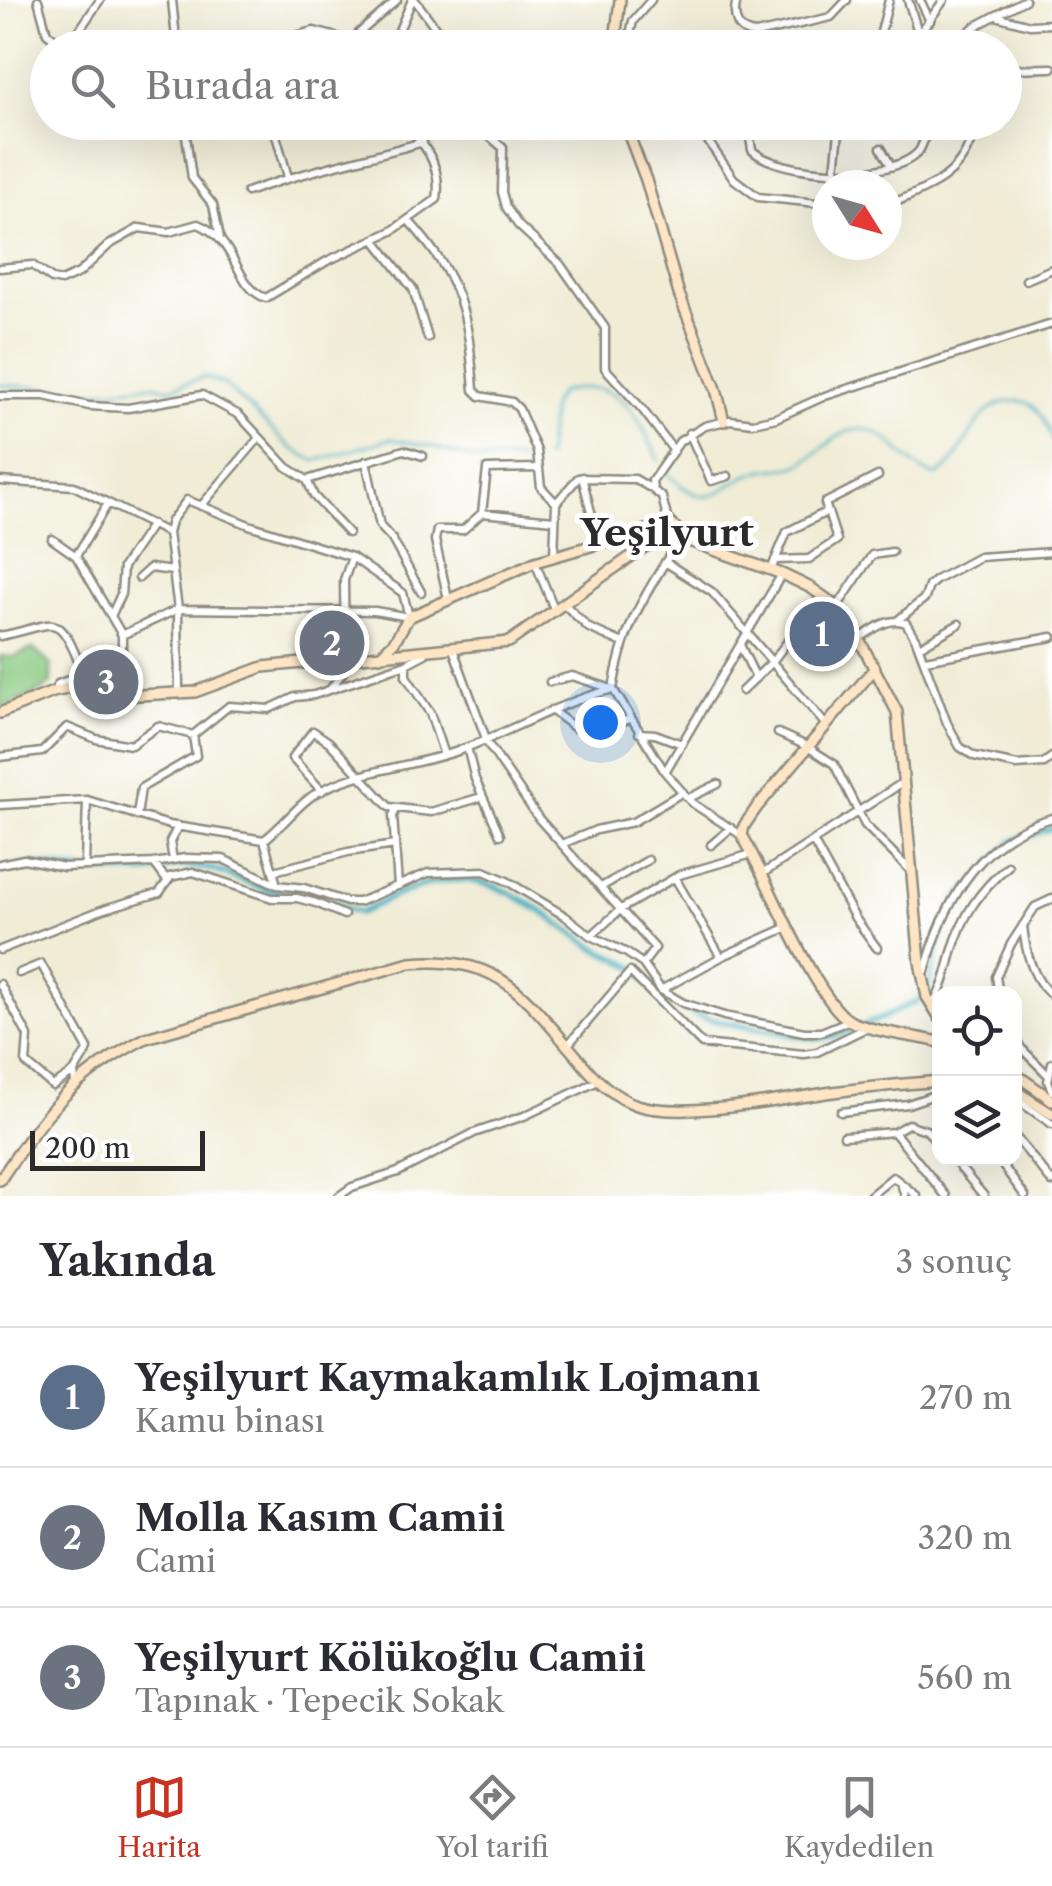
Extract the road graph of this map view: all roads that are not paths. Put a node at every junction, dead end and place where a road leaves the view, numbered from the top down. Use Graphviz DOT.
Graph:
graph roads {
  1 [pos="38,0"];
  2 [pos="100,0"];
  3 [pos="172,0"];
  4 [pos="397,0"];
  5 [pos="413,0"];
  6 [pos="620,0"];
  7 [pos="651,0"];
  8 [pos="737,0"];
  9 [pos="847,0"];
  10 [pos="889,0"];
  11 [pos="908,0"];
  12 [pos="920,0"];
  13 [pos="944,0"];
  14 [pos="1025,0"];
  15 [pos="998,17"];
  16 [pos="930,21"];
  17 [pos="1052,24"];
  18 [pos="46,30"];
  19 [pos="80,30"];
  20 [pos="175,30"];
  21 [pos="363,30"];
  22 [pos="399,30"];
  23 [pos="437,30"];
  24 [pos="616,30"];
  25 [pos="630,30"];
  26 [pos="742,30"];
  27 [pos="774,30"];
  28 [pos="882,30"];
  29 [pos="916,30"];
  30 [pos="923,30"];
  31 [pos="971,30"];
  32 [pos="1052,68"];
  33 [pos="1022,69"];
  34 [pos="187,140"];
  35 [pos="277,140"];
  36 [pos="494,140"];
  37 [pos="631,140"];
  38 [pos="706,140"];
  39 [pos="750,140"];
  40 [pos="838,140"];
  41 [pos="924,140"];
  42 [pos="969,140"];
  43 [pos="424,141"];
  44 [pos="881,148"];
  45 [pos="891,166"];
  46 [pos="828,170"];
  47 [pos="835,170"];
  48 [pos="880,170"];
  49 [pos="288,177"];
  50 [pos="247,192"];
  51 [pos="902,199"];
  52 [pos="812,202"];
  53 [pos="408,220"];
  54 [pos="220,239"];
  55 [pos="374,239"];
  56 [pos="0,268"];
  57 [pos="1052,269"];
  58 [pos="1026,280"];
  59 [pos="1052,324"];
  60 [pos="428,338"];
  61 [pos="0,396"];
  62 [pos="724,421"];
  63 [pos="689,433"];
  64 [pos="259,436"];
  65 [pos="674,451"];
  66 [pos="423,456"];
  67 [pos="366,461"];
  68 [pos="539,468"];
  69 [pos="728,476"];
  70 [pos="878,476"];
  71 [pos="582,477"];
  72 [pos="308,480"];
  73 [pos="0,481"];
  74 [pos="653,490"];
  75 [pos="556,502"];
  76 [pos="106,504"];
  77 [pos="202,506"];
  78 [pos="826,512"];
  79 [pos="482,513"];
  80 [pos="554,520"];
  81 [pos="668,521"];
  82 [pos="152,524"];
  83 [pos="657,526"];
  84 [pos="348,533"];
  85 [pos="168,534"];
  86 [pos="52,538"];
  87 [pos="680,538"];
  88 [pos="662,541"];
  89 [pos="599,543"];
  90 [pos="892,552"];
  91 [pos="1052,552"];
  92 [pos="76,556"];
  93 [pos="554,556"];
  94 [pos="352,557"];
  95 [pos="535,562"];
  96 [pos="666,562"];
  97 [pos="773,565"];
  98 [pos="173,571"];
  99 [pos="782,574"];
  100 [pos="140,578"];
  101 [pos="421,592"];
  102 [pos="822,596"];
  103 [pos="448,599"];
  104 [pos="560,607"];
  105 [pos="837,607"];
  106 [pos="178,609"];
  107 [pos="344,611"];
  108 [pos="112,614"];
  109 [pos="408,617"];
  110 [pos="898,620"];
  111 [pos="959,624"];
  112 [pos="748,634"];
  113 [pos="122,635"];
  114 [pos="0,636"];
  115 [pos="1052,637"];
  116 [pos="859,638"];
  117 [pos="624,643"];
  118 [pos="740,646"];
  119 [pos="919,647"];
  120 [pos="453,649"];
  121 [pos="440,650"];
  122 [pos="380,656"];
  123 [pos="349,658"];
  124 [pos="925,660"];
  125 [pos="772,662"];
  126 [pos="406,664"];
  127 [pos="875,668"];
  128 [pos="342,672"];
  129 [pos="756,678"];
  130 [pos="550,682"];
  131 [pos="343,684"];
  132 [pos="331,689"];
  133 [pos="613,689"];
  134 [pos="742,691"];
  135 [pos="53,692"];
  136 [pos="179,693"];
  137 [pos="122,696"];
  138 [pos="550,709"];
  139 [pos="0,713"];
  140 [pos="630,719"];
  141 [pos="826,725"];
  142 [pos="638,733"];
  143 [pos="778,733"];
  144 [pos="193,735"];
  145 [pos="487,738"];
  146 [pos="682,744"];
  147 [pos="466,747"];
  148 [pos="809,748"];
  149 [pos="444,755"];
  150 [pos="0,757"];
  151 [pos="1052,757"];
  152 [pos="665,772"];
  153 [pos="362,778"];
  154 [pos="718,784"];
  155 [pos="902,784"];
  156 [pos="322,791"];
  157 [pos="686,795"];
  158 [pos="482,797"];
  159 [pos="88,800"];
  160 [pos="0,804"];
  161 [pos="396,808"];
  162 [pos="858,814"];
  163 [pos="138,816"];
  164 [pos="1052,818"];
  165 [pos="178,826"];
  166 [pos="731,828"];
  167 [pos="500,835"];
  168 [pos="742,836"];
  169 [pos="264,840"];
  170 [pos="814,843"];
  171 [pos="562,844"];
  172 [pos="395,845"];
  173 [pos="711,845"];
  174 [pos="753,854"];
  175 [pos="173,860"];
  176 [pos="648,860"];
  177 [pos="0,864"];
  178 [pos="86,865"];
  179 [pos="1008,866"];
  180 [pos="156,868"];
  181 [pos="910,870"];
  182 [pos="274,871"];
  183 [pos="761,874"];
  184 [pos="171,876"];
  185 [pos="675,878"];
  186 [pos="277,885"];
  187 [pos="398,886"];
  188 [pos="601,887"];
  189 [pos="1052,899"];
  190 [pos="621,909"];
  191 [pos="344,915"];
  192 [pos="1023,925"];
  193 [pos="789,927"];
  194 [pos="591,936"];
  195 [pos="877,948"];
  196 [pos="0,950"];
  197 [pos="721,957"];
  198 [pos="643,964"];
  199 [pos="20,973"];
  200 [pos="0,984"];
  201 [pos="998,986"];
  202 [pos="661,990"];
  203 [pos="927,991"];
  204 [pos="1052,994"];
  205 [pos="932,1001"];
  206 [pos="858,1025"];
  207 [pos="932,1040"];
  208 [pos="567,1046"];
  209 [pos="1022,1049"];
  210 [pos="1052,1063"];
  211 [pos="1018,1076"];
  212 [pos="1048,1076"];
  213 [pos="74,1078"];
  214 [pos="598,1082"];
  215 [pos="932,1082"];
  216 [pos="1052,1091"];
  217 [pos="932,1095"];
  218 [pos="922,1097"];
  219 [pos="1022,1098"];
  220 [pos="932,1099"];
  221 [pos="1022,1100"];
  222 [pos="1052,1100"];
  223 [pos="841,1112"];
  224 [pos="1052,1114"];
  225 [pos="1052,1124"];
  226 [pos="894,1132"];
  227 [pos="844,1136"];
  228 [pos="932,1136"];
  229 [pos="1022,1145"];
  230 [pos="959,1166"];
  231 [pos="1003,1166"];
  232 [pos="1,1174"];
  233 [pos="1050,1176"];
  234 [pos="901,1183"];
  235 [pos="1023,1195"];
  236 [pos="339,1196"];
  237 [pos="870,1196"];
  238 [pos="905,1196"];
  239 [pos="916,1196"];
  240 [pos="946,1196"];
  241 [pos="984,1196"];
  1 -- 18 [label="street"];
  2 -- 19 [label="street"];
  3 -- 20 [label="street"];
  4 -- 21 [label="street"];
  5 -- 22 [label="street"];
  5 -- 23 [label="street"];
  6 -- 24 [label="main road"];
  7 -- 25 [label="street"];
  8 -- 26 [label="street"];
  9 -- 27 [label="street"];
  10 -- 28 [label="street"];
  11 -- 29 [label="street"];
  12 -- 16 [label="street"];
  13 -- 16 [label="street"];
  14 -- 15 [label="street"];
  15 -- 17 [label="street"];
  15 -- 31 [label="street"];
  16 -- 30 [label="street"];
  32 -- 33 [label="street"];
  34 -- 54 [label="street"];
  35 -- 49 [label="street"];
  36 -- 65 [label="street"];
  37 -- 62 [label="main road"];
  38 -- 52 [label="street"];
  39 -- 46 [label="street"];
  40 -- 47 [label="street"];
  41 -- 45 [label="street"];
  42 -- 51 [label="street"];
  43 -- 49 [label="street"];
  43 -- 53 [label="street"];
  44 -- 45 [label="street"];
  45 -- 48 [label="street"];
  49 -- 50 [label="street"];
  53 -- 55 [label="street"];
  53 -- 68 [label="street"];
  54 -- 55 [label="street"];
  54 -- 56 [label="street"];
  55 -- 60 [label="street"];
  57 -- 58 [label="street"];
  59 -- 62 [label="street"];
  61 -- 64 [label="street"];
  62 -- 63 [label="street"];
  63 -- 65 [label="street"];
  63 -- 69 [label="street"];
  64 -- 72 [label="street"];
  64 -- 77 [label="street"];
  65 -- 74 [label="street"];
  66 -- 67 [label="street"];
  67 -- 72 [label="street"];
  67 -- 101 [label="street"];
  68 -- 75 [label="street"];
  68 -- 79 [label="street"];
  70 -- 78 [label="street"];
  71 -- 74 [label="street"];
  71 -- 75 [label="street"];
  71 -- 89 [label="street"];
  72 -- 84 [label="street"];
  73 -- 76 [label="street"];
  74 -- 81 [label="street"];
  75 -- 80 [label="street"];
  76 -- 82 [label="street"];
  76 -- 92 [label="street"];
  77 -- 85 [label="street"];
  77 -- 94 [label="street"];
  78 -- 97 [label="street"];
  78 -- 97 [label="street"];
  79 -- 80 [label="street"];
  79 -- 103 [label="street"];
  80 -- 93 [label="street"];
  81 -- 83 [label="main road"];
  81 -- 87 [label="main road"];
  82 -- 85 [label="street"];
  82 -- 108 [label="street"];
  83 -- 88 [label="main road"];
  83 -- 89 [label="main road"];
  85 -- 98 [label="street"];
  86 -- 92 [label="street"];
  87 -- 88 [label="main road"];
  87 -- 96 [label="street"];
  87 -- 97 [label="main road"];
  88 -- 104 [label="main road"];
  89 -- 93 [label="main road"];
  90 -- 105 [label="street"];
  91 -- 110 [label="street"];
  92 -- 108 [label="street"];
  93 -- 95 [label="main road"];
  94 -- 107 [label="street"];
  94 -- 109 [label="street"];
  95 -- 103 [label="main road"];
  95 -- 104 [label="street"];
  96 -- 112 [label="street"];
  96 -- 117 [label="street"];
  97 -- 99 [label="main road"];
  98 -- 100 [label="street"];
  98 -- 106 [label="street"];
  99 -- 102 [label="main road"];
  99 -- 112 [label="street"];
  102 -- 105 [label="main road"];
  102 -- 125 [label="street"];
  103 -- 109 [label="main road"];
  104 -- 117 [label="street"];
  104 -- 120 [label="main road"];
  105 -- 116 [label="main road"];
  106 -- 107 [label="street"];
  106 -- 113 [label="street"];
  106 -- 136 [label="street"];
  107 -- 109 [label="street"];
  107 -- 123 [label="street"];
  108 -- 113 [label="street"];
  109 -- 122 [label="main road"];
  110 -- 116 [label="street"];
  110 -- 119 [label="street"];
  111 -- 119 [label="street"];
  112 -- 118 [label="street"];
  112 -- 125 [label="street"];
  113 -- 137 [label="street"];
  114 -- 135 [label="street"];
  115 -- 124 [label="street"];
  116 -- 127 [label="main road"];
  117 -- 133 [label="street"];
  118 -- 129 [label="street"];
  118 -- 146 [label="street"];
  119 -- 124 [label="street"];
  120 -- 121 [label="main road"];
  120 -- 145 [label="street"];
  121 -- 122 [label="main road"];
  121 -- 126 [label="street"];
  122 -- 123 [label="main road"];
  123 -- 128 [label="street"];
  123 -- 136 [label="main road"];
  124 -- 151 [label="street"];
  125 -- 129 [label="street"];
  125 -- 141 [label="street"];
  126 -- 131 [label="street"];
  126 -- 149 [label="street"];
  127 -- 141 [label="main road"];
  127 -- 155 [label="main road"];
  128 -- 131 [label="street"];
  128 -- 132 [label="street"];
  129 -- 134 [label="street"];
  130 -- 133 [label="street"];
  131 -- 132 [label="street"];
  132 -- 144 [label="street"];
  133 -- 138 [label="street"];
  133 -- 140 [label="street"];
  135 -- 137 [label="main road"];
  135 -- 139 [label="main road"];
  136 -- 137 [label="main road"];
  138 -- 140 [label="street"];
  138 -- 145 [label="street"];
  140 -- 142 [label="street"];
  141 -- 148 [label="main road"];
  142 -- 146 [label="street"];
  142 -- 152 [label="street"];
  143 -- 148 [label="street"];
  144 -- 150 [label="street"];
  144 -- 163 [label="street"];
  145 -- 147 [label="street"];
  145 -- 171 [label="street"];
  146 -- 152 [label="street"];
  147 -- 149 [label="street"];
  147 -- 158 [label="street"];
  148 -- 162 [label="street"];
  148 -- 168 [label="main road"];
  149 -- 153 [label="street"];
  152 -- 157 [label="street"];
  153 -- 156 [label="street"];
  153 -- 156 [label="street"];
  153 -- 161 [label="street"];
  154 -- 157 [label="street"];
  155 -- 162 [label="street"];
  155 -- 181 [label="main road"];
  156 -- 169 [label="street"];
  157 -- 166 [label="street"];
  157 -- 171 [label="street"];
  158 -- 161 [label="street"];
  158 -- 167 [label="street"];
  159 -- 160 [label="street"];
  159 -- 163 [label="street"];
  159 -- 178 [label="street"];
  161 -- 172 [label="street"];
  162 -- 170 [label="street"];
  162 -- 181 [label="street"];
  163 -- 165 [label="street"];
  164 -- 203 [label="street"];
  165 -- 169 [label="street"];
  165 -- 175 [label="street"];
  166 -- 168 [label="street"];
  166 -- 173 [label="street"];
  168 -- 174 [label="main road"];
  169 -- 182 [label="street"];
  170 -- 183 [label="street"];
  170 -- 195 [label="street"];
  171 -- 188 [label="street"];
  172 -- 182 [label="street"];
  172 -- 187 [label="street"];
  174 -- 183 [label="main road"];
  174 -- 185 [label="street"];
  175 -- 180 [label="street"];
  175 -- 186 [label="street"];
  176 -- 188 [label="street"];
  177 -- 178 [label="street"];
  178 -- 180 [label="street"];
  179 -- 203 [label="street"];
  180 -- 184 [label="street"];
  181 -- 203 [label="main road"];
  182 -- 186 [label="street"];
  183 -- 193 [label="main road"];
  184 -- 191 [label="street"];
  184 -- 196 [label="street"];
  185 -- 190 [label="street"];
  185 -- 197 [label="street"];
  186 -- 187 [label="street"];
  187 -- 194 [label="street"];
  188 -- 190 [label="street"];
  189 -- 192 [label="street"];
  190 -- 194 [label="street"];
  190 -- 198 [label="street"];
  192 -- 201 [label="street"];
  192 -- 204 [label="street"];
  193 -- 197 [label="street"];
  193 -- 206 [label="main road"];
  194 -- 198 [label="street"];
  197 -- 202 [label="street"];
  198 -- 202 [label="street"];
  199 -- 213 [label="street"];
  200 -- 213 [label="street"];
  202 -- 206 [label="street"];
  203 -- 205 [label="main road"];
  206 -- 207 [label="main road"];
  206 -- 208 [label="street"];
  208 -- 213 [label="main road"];
  208 -- 214 [label="main road"];
  209 -- 212 [label="street"];
  210 -- 212 [label="street"];
  211 -- 222 [label="main road"];
  212 -- 216 [label="street"];
  213 -- 232 [label="main road"];
  214 -- 215 [label="main road"];
  214 -- 236 [label="street"];
  217 -- 218 [label="street"];
  218 -- 220 [label="street"];
  218 -- 223 [label="street"];
  219 -- 224 [label="main road"];
  221 -- 225 [label="street"];
  226 -- 227 [label="street"];
  226 -- 228 [label="street"];
  226 -- 240 [label="street"];
  229 -- 233 [label="street"];
  230 -- 241 [label="street"];
  231 -- 235 [label="street"];
  234 -- 237 [label="street"];
  234 -- 238 [label="street"];
  234 -- 239 [label="street"];
}
